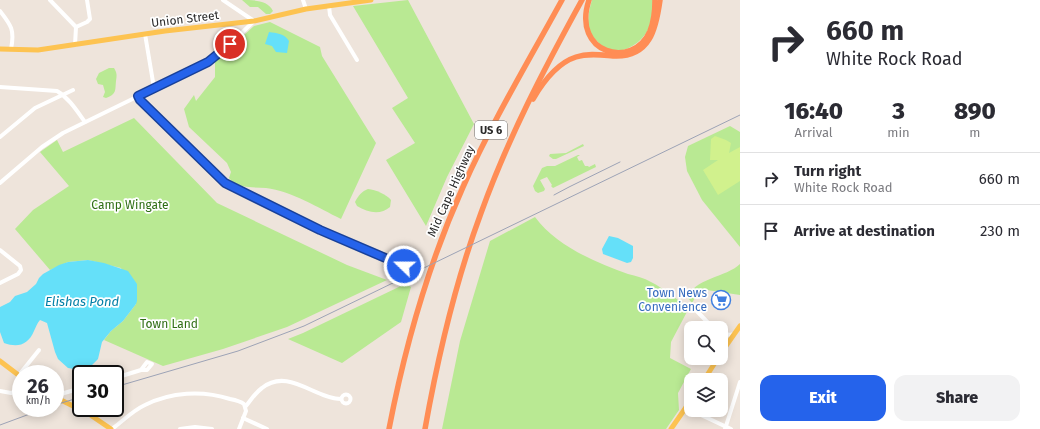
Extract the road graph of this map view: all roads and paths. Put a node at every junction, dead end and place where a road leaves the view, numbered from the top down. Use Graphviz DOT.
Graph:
graph roads {
  1 [pos="50,0"];
  2 [pos="87,0"];
  3 [pos="223,0"];
  4 [pos="303,0"];
  5 [pos="371,0"];
  6 [pos="562,0"];
  7 [pos="582,0"];
  8 [pos="590,0"];
  9 [pos="655,0"];
  10 [pos="660,0"];
  11 [pos="329,6"];
  12 [pos="306,9"];
  13 [pos="0,10"];
  14 [pos="254,21"];
  15 [pos="76,27"];
  16 [pos="145,34"];
  17 [pos="75,45"];
  18 [pos="0,49"];
  19 [pos="11,49"];
  20 [pos="357,60"];
  21 [pos="0,87"];
  22 [pos="154,88"];
  23 [pos="73,90"];
  24 [pos="62,94"];
  25 [pos="138,96"];
  26 [pos="522,114"];
  27 [pos="85,122"];
  28 [pos="0,137"];
  29 [pos="0,182"];
  30 [pos="0,250"];
  31 [pos="404,266"];
  32 [pos="0,283"];
  33 [pos="691,305"];
  34 [pos="706,321"];
  35 [pos="740,326"];
  36 [pos="734,334"];
  37 [pos="740,334"];
  38 [pos="728,335"];
  39 [pos="728,343"];
  40 [pos="39,350"];
  41 [pos="0,361"];
  42 [pos="28,365"];
  43 [pos="12,370"];
  44 [pos="141,370"];
  45 [pos="124,375"];
  46 [pos="740,382"];
  47 [pos="0,391"];
  48 [pos="12,393"];
  49 [pos="738,393"];
  50 [pos="341,399"];
  51 [pos="64,402"];
  52 [pos="246,406"];
  53 [pos="684,411"];
  54 [pos="704,417"];
  55 [pos="244,418"];
  56 [pos="725,428"];
  57 [pos="112,429"];
  58 [pos="180,429"];
  59 [pos="212,429"];
  60 [pos="238,429"];
  61 [pos="267,429"];
  62 [pos="389,429"];
  63 [pos="424,429"];
  64 [pos="671,429"];
  65 [pos="731,429"];
  1 -- 15 [label="street"];
  2 -- 15 [label="street"];
  3 -- 14 [label="street"];
  4 -- 12 [label="street"];
  5 -- 11 [label="main road, Union Street"];
  6 -- 62 [label="highway, Mid Cape Highway / US 6"];
  7 -- 26 [label="highway, US 6"];
  8 -- 9 [label="highway"];
  10 -- 26 [label="highway"];
  11 -- 12 [label="main road, Union Street"];
  11 -- 20 [label="street"];
  12 -- 14 [label="main road, Union Street"];
  13 -- 19 [label="street"];
  14 -- 16 [label="main road, Union Street"];
  14 -- 22 [label="street"];
  15 -- 17 [label="street"];
  16 -- 17 [label="main road, Union Street"];
  16 -- 22 [label="street"];
  17 -- 19 [label="main road, Union Street"];
  18 -- 19 [label="main road, Union Street"];
  21 -- 24 [label="street"];
  22 -- 25 [label="street"];
  23 -- 24 [label="street"];
  24 -- 27 [label="street"];
  24 -- 28 [label="street"];
  25 -- 27 [label="street"];
  25 -- 31 [label="street"];
  26 -- 63 [label="highway, US 6"];
  27 -- 29 [label="street"];
  30 -- 32 [label="street"];
  33 -- 34 [label="street"];
  35 -- 36 [label="main road"];
  36 -- 37 [label="main road"];
  36 -- 38 [label="street"];
  36 -- 39 [label="main road"];
  40 -- 42 [label="street"];
  41 -- 43 [label="main road"];
  44 -- 45 [label="street"];
  46 -- 49 [label="street"];
  47 -- 48 [label="street"];
  49 -- 56 [label="street"];
  50 -- 52 [label="street"];
  51 -- 57 [label="main road"];
  52 -- 55 [label="street"];
  52 -- 57 [label="street"];
  53 -- 64 [label="main road"];
  54 -- 56 [label="street"];
  55 -- 60 [label="street"];
  55 -- 61 [label="street"];
  56 -- 65 [label="street"];
  58 -- 59 [label="street"];
}
